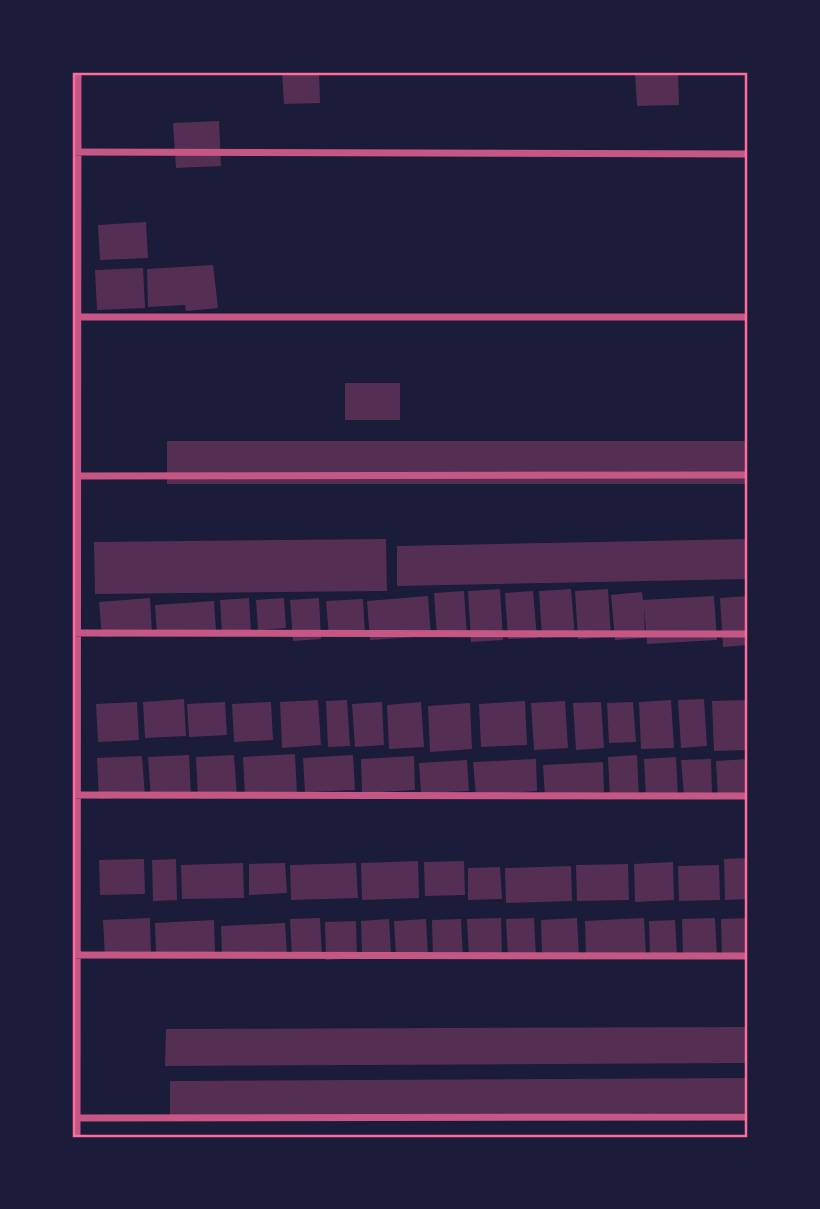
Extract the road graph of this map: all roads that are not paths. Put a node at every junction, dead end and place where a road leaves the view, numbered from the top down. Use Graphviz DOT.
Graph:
graph roads {
  1 [pos="78,72"];
  2 [pos="75,152"];
  3 [pos="748,154"];
  4 [pos="75,317"];
  5 [pos="748,317"];
  6 [pos="75,475"];
  7 [pos="748,475"];
  8 [pos="75,633"];
  9 [pos="748,634"];
  10 [pos="74,795"];
  11 [pos="748,796"];
  12 [pos="75,955"];
  13 [pos="748,956"];
  14 [pos="748,1117"];
  15 [pos="74,1118"];
  16 [pos="77,1137"];
  1 -- 2 [label="street"];
  2 -- 3 [label="street"];
  2 -- 4 [label="street"];
  4 -- 5 [label="street"];
  4 -- 6 [label="street"];
  6 -- 7 [label="street"];
  6 -- 8 [label="street"];
  8 -- 9 [label="street"];
  8 -- 10 [label="street"];
  10 -- 11 [label="street"];
  10 -- 12 [label="street"];
  12 -- 13 [label="street"];
  12 -- 15 [label="street"];
  14 -- 15 [label="street"];
  15 -- 16 [label="street"];
}
